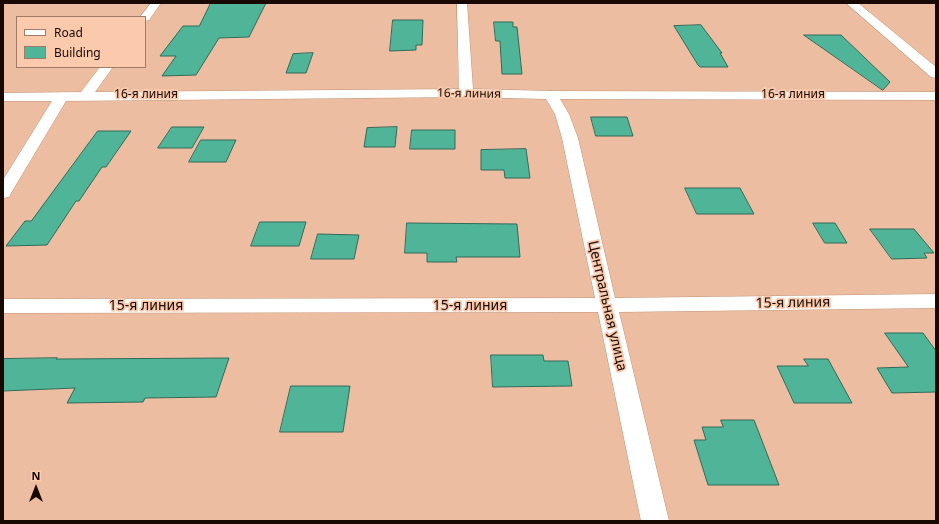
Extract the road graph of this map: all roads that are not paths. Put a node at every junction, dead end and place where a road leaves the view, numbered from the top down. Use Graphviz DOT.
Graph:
graph roads {
  1 [pos="156,3"];
  2 [pos="462,3"];
  3 [pos="851,3"];
  4 [pos="146,17"];
  5 [pos="106,68"];
  6 [pos="936,74"];
  7 [pos="466,93"];
  8 [pos="551,95"];
  9 [pos="62,96"];
  10 [pos="85,96"];
  11 [pos="936,96"];
  12 [pos="3,97"];
  13 [pos="3,193"];
  14 [pos="936,301"];
  15 [pos="3,306"];
  16 [pos="607,306"];
  17 [pos="655,521"];
  1 -- 4 [label="street"];
  2 -- 7 [label="street"];
  3 -- 6 [label="street"];
  5 -- 10 [label="street"];
  7 -- 8 [label="street, 16-я линия"];
  7 -- 10 [label="street, 16-я линия"];
  8 -- 11 [label="street, 16-я линия"];
  8 -- 16 [label="street, Центральная улица"];
  9 -- 10 [label="street, 16-я линия"];
  9 -- 12 [label="street, 16-я линия"];
  9 -- 13 [label="street"];
  14 -- 16 [label="street, 15-я линия"];
  15 -- 16 [label="street, 15-я линия"];
  16 -- 17 [label="street, Центральная улица"];
}
